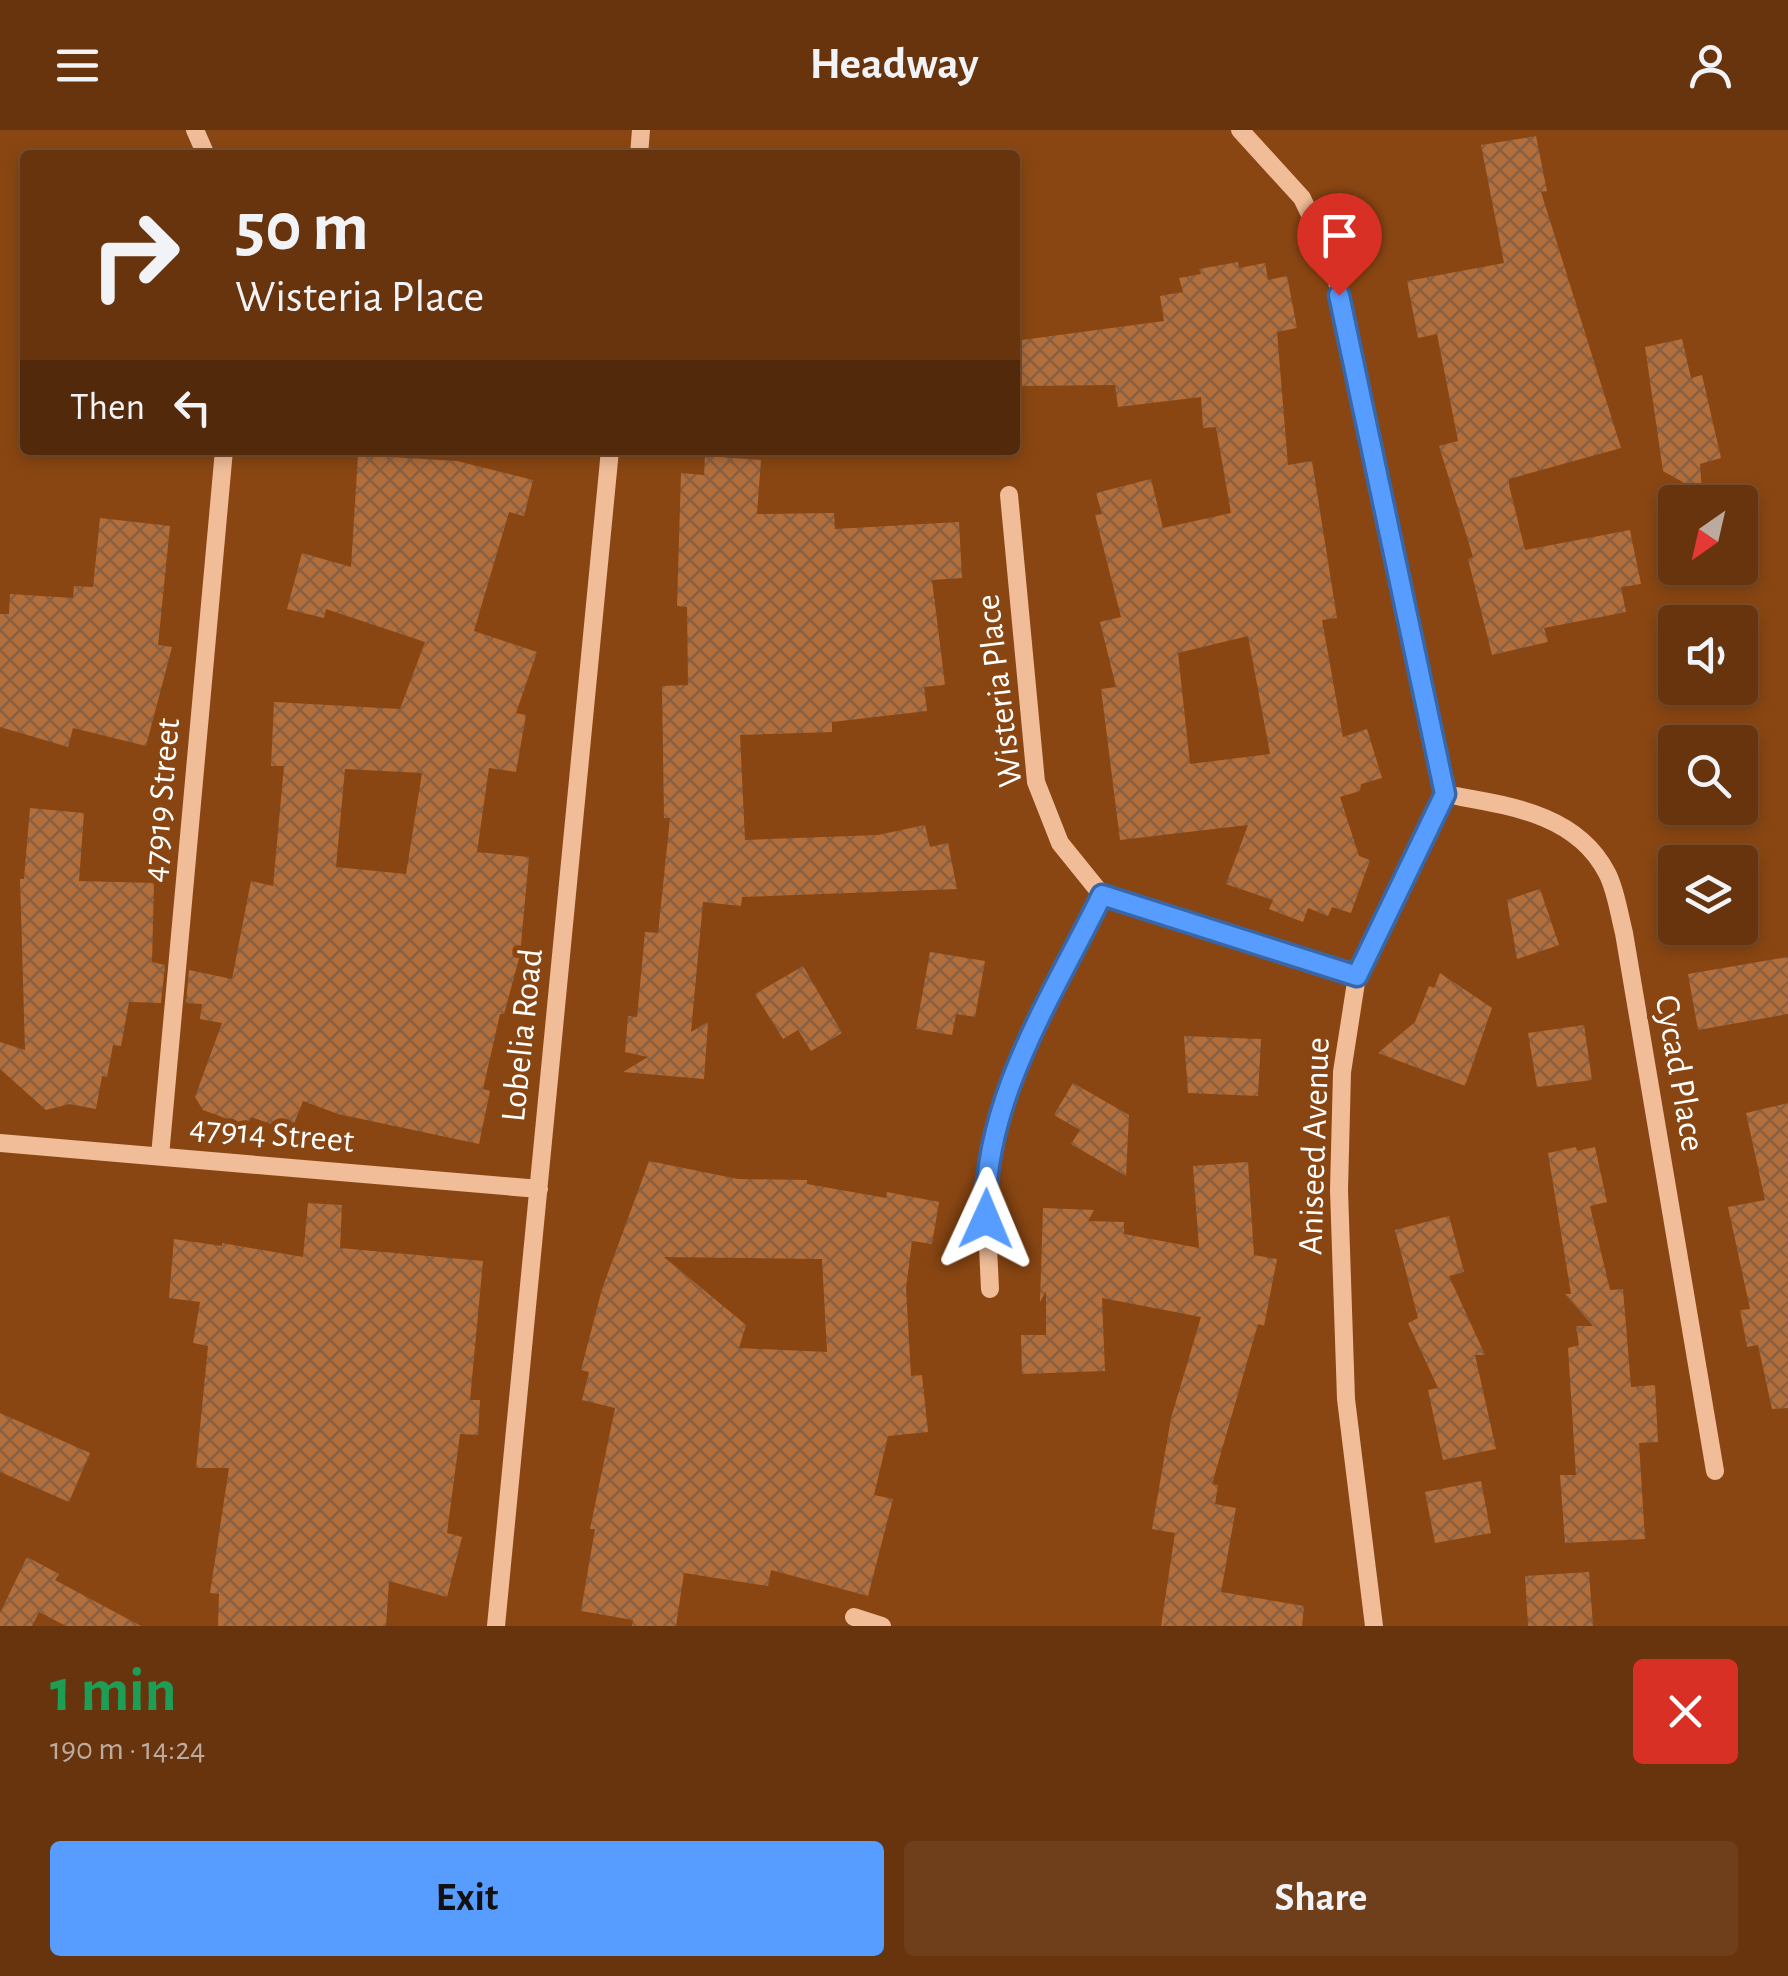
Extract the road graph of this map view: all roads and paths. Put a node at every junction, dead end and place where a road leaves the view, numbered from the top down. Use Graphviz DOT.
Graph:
graph roads {
  1 [pos="1240,130"];
  2 [pos="224,455"];
  3 [pos="610,455"];
  4 [pos="1010,495"];
  5 [pos="1445,794"];
  6 [pos="1102,895"];
  7 [pos="1357,976"];
  8 [pos="0,1143"];
  9 [pos="160,1156"];
  10 [pos="539,1189"];
  11 [pos="990,1289"];
  12 [pos="1715,1471"];
  13 [pos="854,1617"];
  14 [pos="496,1626"];
  15 [pos="882,1626"];
  16 [pos="1374,1626"];
  1 -- 5 [label="street"];
  2 -- 9 [label="street, 47919 Street"];
  3 -- 10 [label="street, Lobelia Road"];
  4 -- 6 [label="street, Wisteria Place"];
  5 -- 7 [label="street, Aniseed Avenue"];
  5 -- 12 [label="street, Cycad Place"];
  6 -- 7 [label="street"];
  6 -- 11 [label="street"];
  7 -- 16 [label="street, Aniseed Avenue"];
  8 -- 9 [label="street, 47914 Street"];
  9 -- 10 [label="street, 47914 Street"];
  10 -- 14 [label="street, Lobelia Road"];
  13 -- 15 [label="street"];
}
